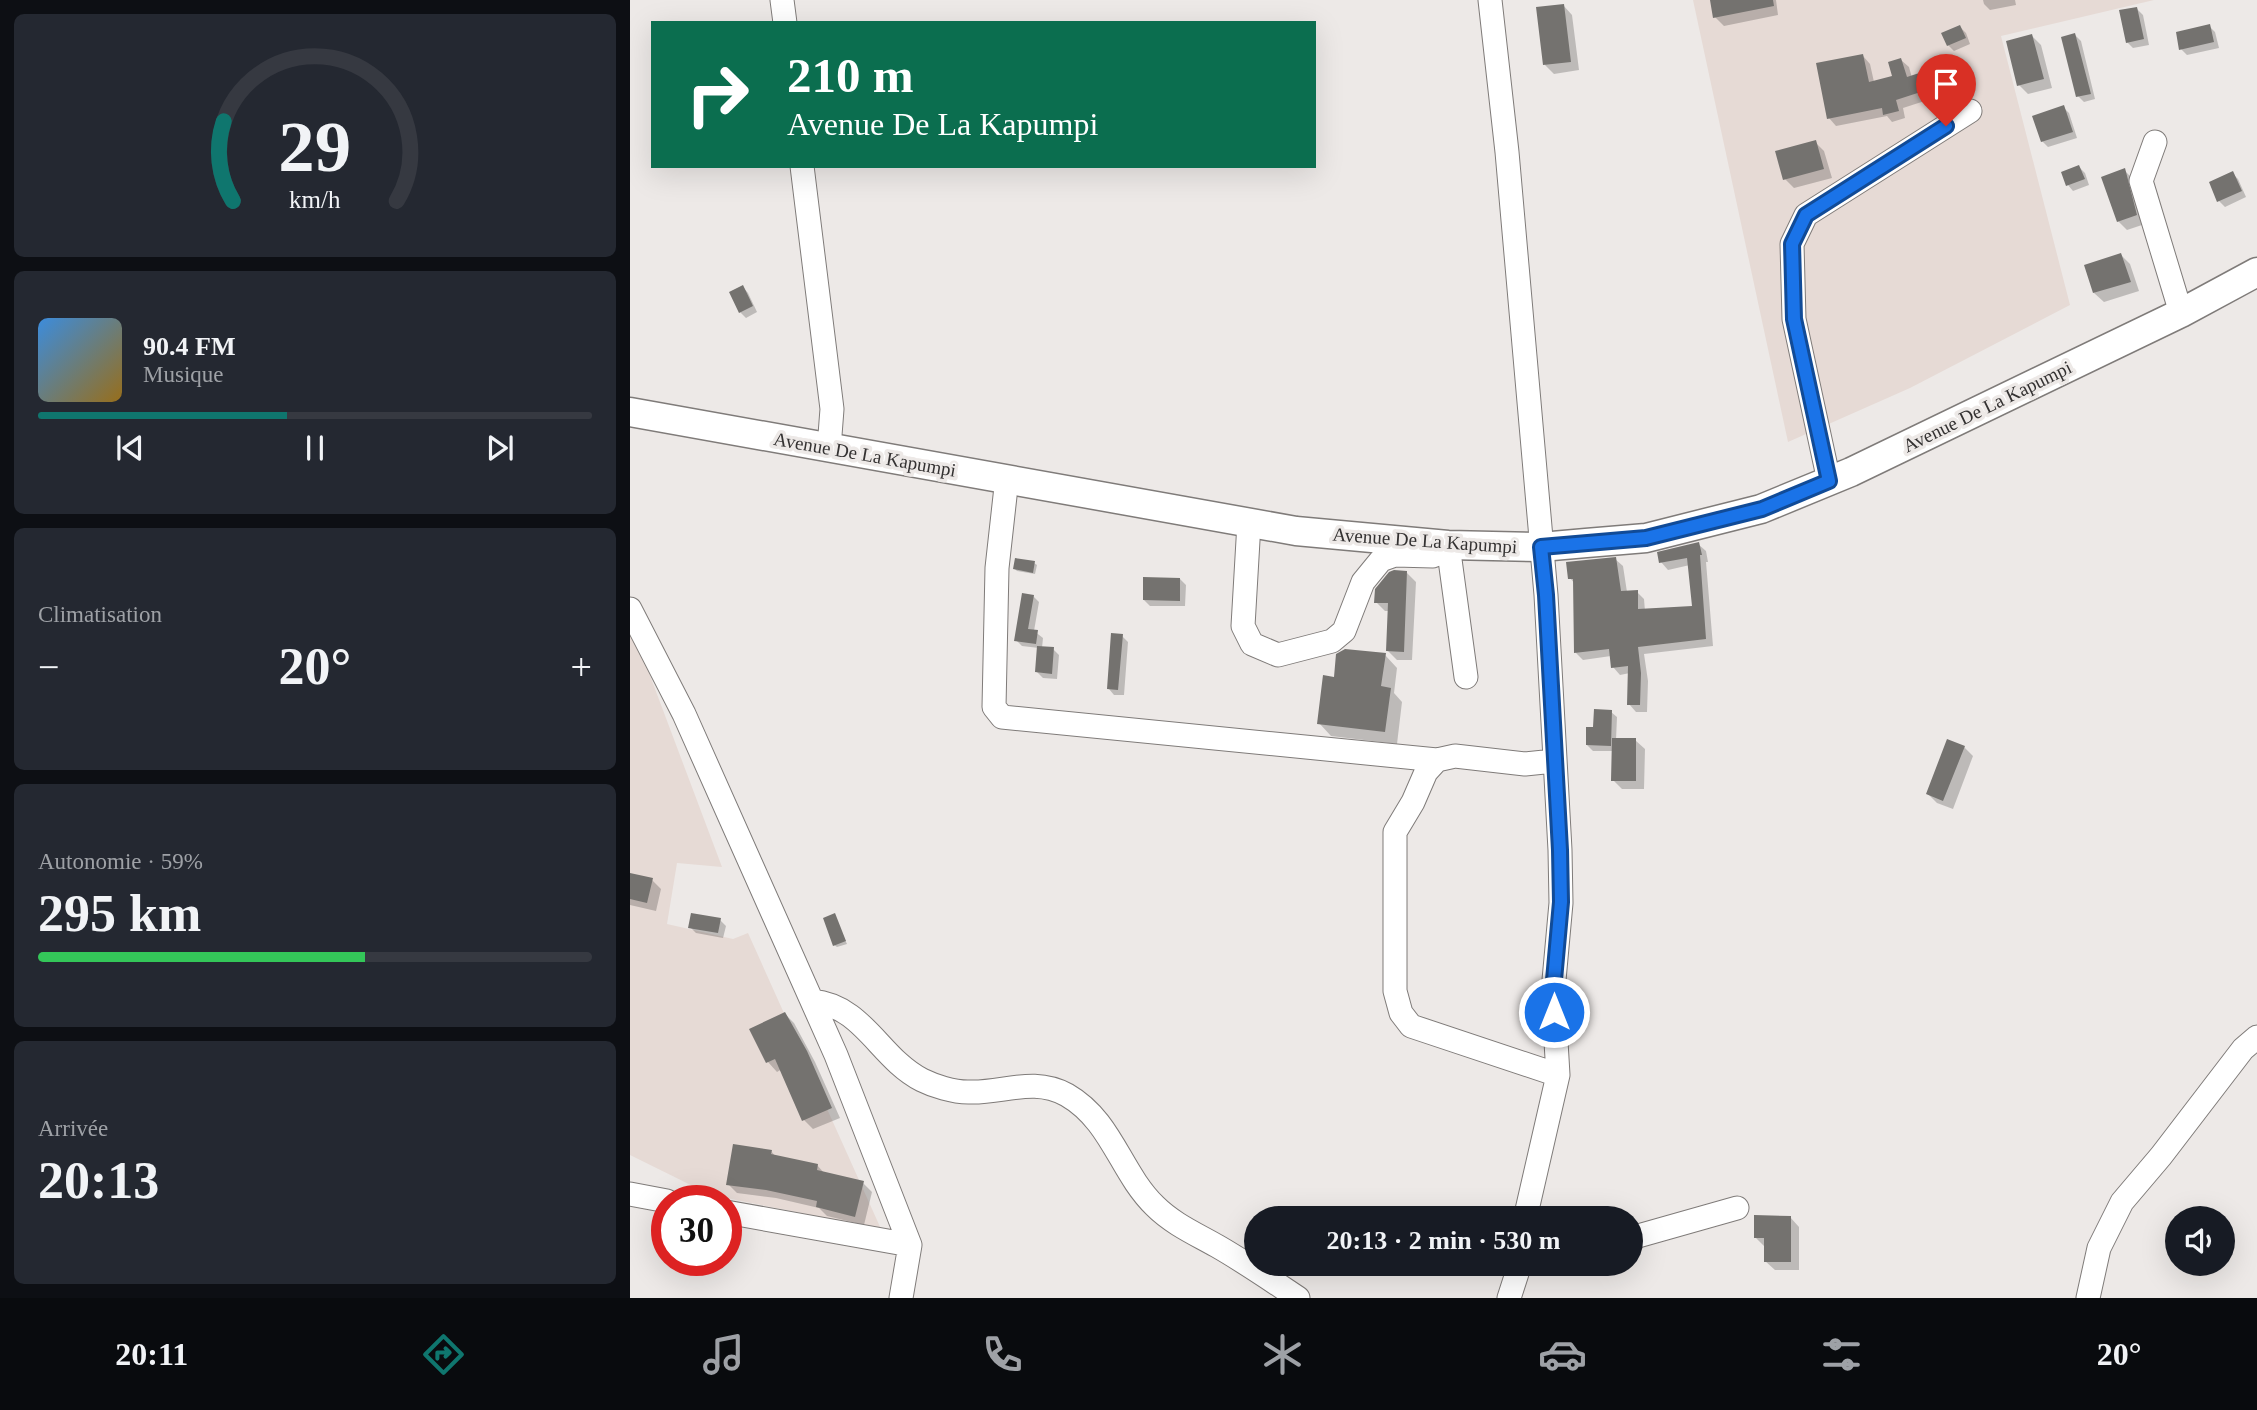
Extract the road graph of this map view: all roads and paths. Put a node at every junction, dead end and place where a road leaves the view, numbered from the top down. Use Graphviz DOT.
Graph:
graph roads {
  1 [pos="782,0"];
  2 [pos="1490,0"];
  3 [pos="785,21"];
  4 [pos="1970,111"];
  5 [pos="2155,142"];
  6 [pos="802,168"];
  7 [pos="2257,272"];
  8 [pos="2181,313"];
  9 [pos="630,412"];
  10 [pos="829,448"];
  11 [pos="1007,478"];
  12 [pos="1829,481"];
  13 [pos="1249,523"];
  14 [pos="1541,547"];
  15 [pos="1449,551"];
  16 [pos="630,609"];
  17 [pos="1466,677"];
  18 [pos="1437,760"];
  19 [pos="1554,761"];
  20 [pos="812,1001"];
  21 [pos="2257,1037"];
  22 [pos="1558,1075"];
  23 [pos="630,1194"];
  24 [pos="651,1198"];
  25 [pos="1528,1206"];
  26 [pos="1737,1208"];
  27 [pos="742,1215"];
  28 [pos="1643,1235"];
  29 [pos="910,1245"];
  30 [pos="1516,1276"];
  31 [pos="901,1298"];
  32 [pos="1298,1298"];
  33 [pos="1509,1298"];
  34 [pos="2088,1298"];
  1 -- 3 [label="street"];
  2 -- 14 [label="street"];
  4 -- 12 [label="street"];
  5 -- 8 [label="street"];
  6 -- 10 [label="street"];
  7 -- 8 [label="main road, Avenue De La Kapumpi"];
  8 -- 12 [label="main road, Avenue De La Kapumpi"];
  9 -- 10 [label="main road, Avenue De La Kapumpi"];
  10 -- 11 [label="main road, Avenue De La Kapumpi"];
  11 -- 13 [label="main road, Avenue De La Kapumpi"];
  11 -- 18 [label="street"];
  12 -- 14 [label="main road, Avenue De La Kapumpi"];
  13 -- 15 [label="main road, Avenue De La Kapumpi"];
  13 -- 15 [label="street"];
  14 -- 15 [label="main road, Avenue De La Kapumpi"];
  14 -- 19 [label="street"];
  15 -- 17 [label="street"];
  16 -- 20 [label="street"];
  18 -- 19 [label="street"];
  18 -- 22 [label="street"];
  19 -- 22 [label="street"];
  20 -- 29 [label="street"];
  20 -- 32 [label="street"];
  21 -- 34 [label="street"];
  22 -- 25 [label="street"];
  23 -- 24 [label="street"];
  26 -- 28 [label="street"];
  27 -- 29 [label="street"];
  29 -- 31 [label="street"];
  30 -- 33 [label="street"];
}
